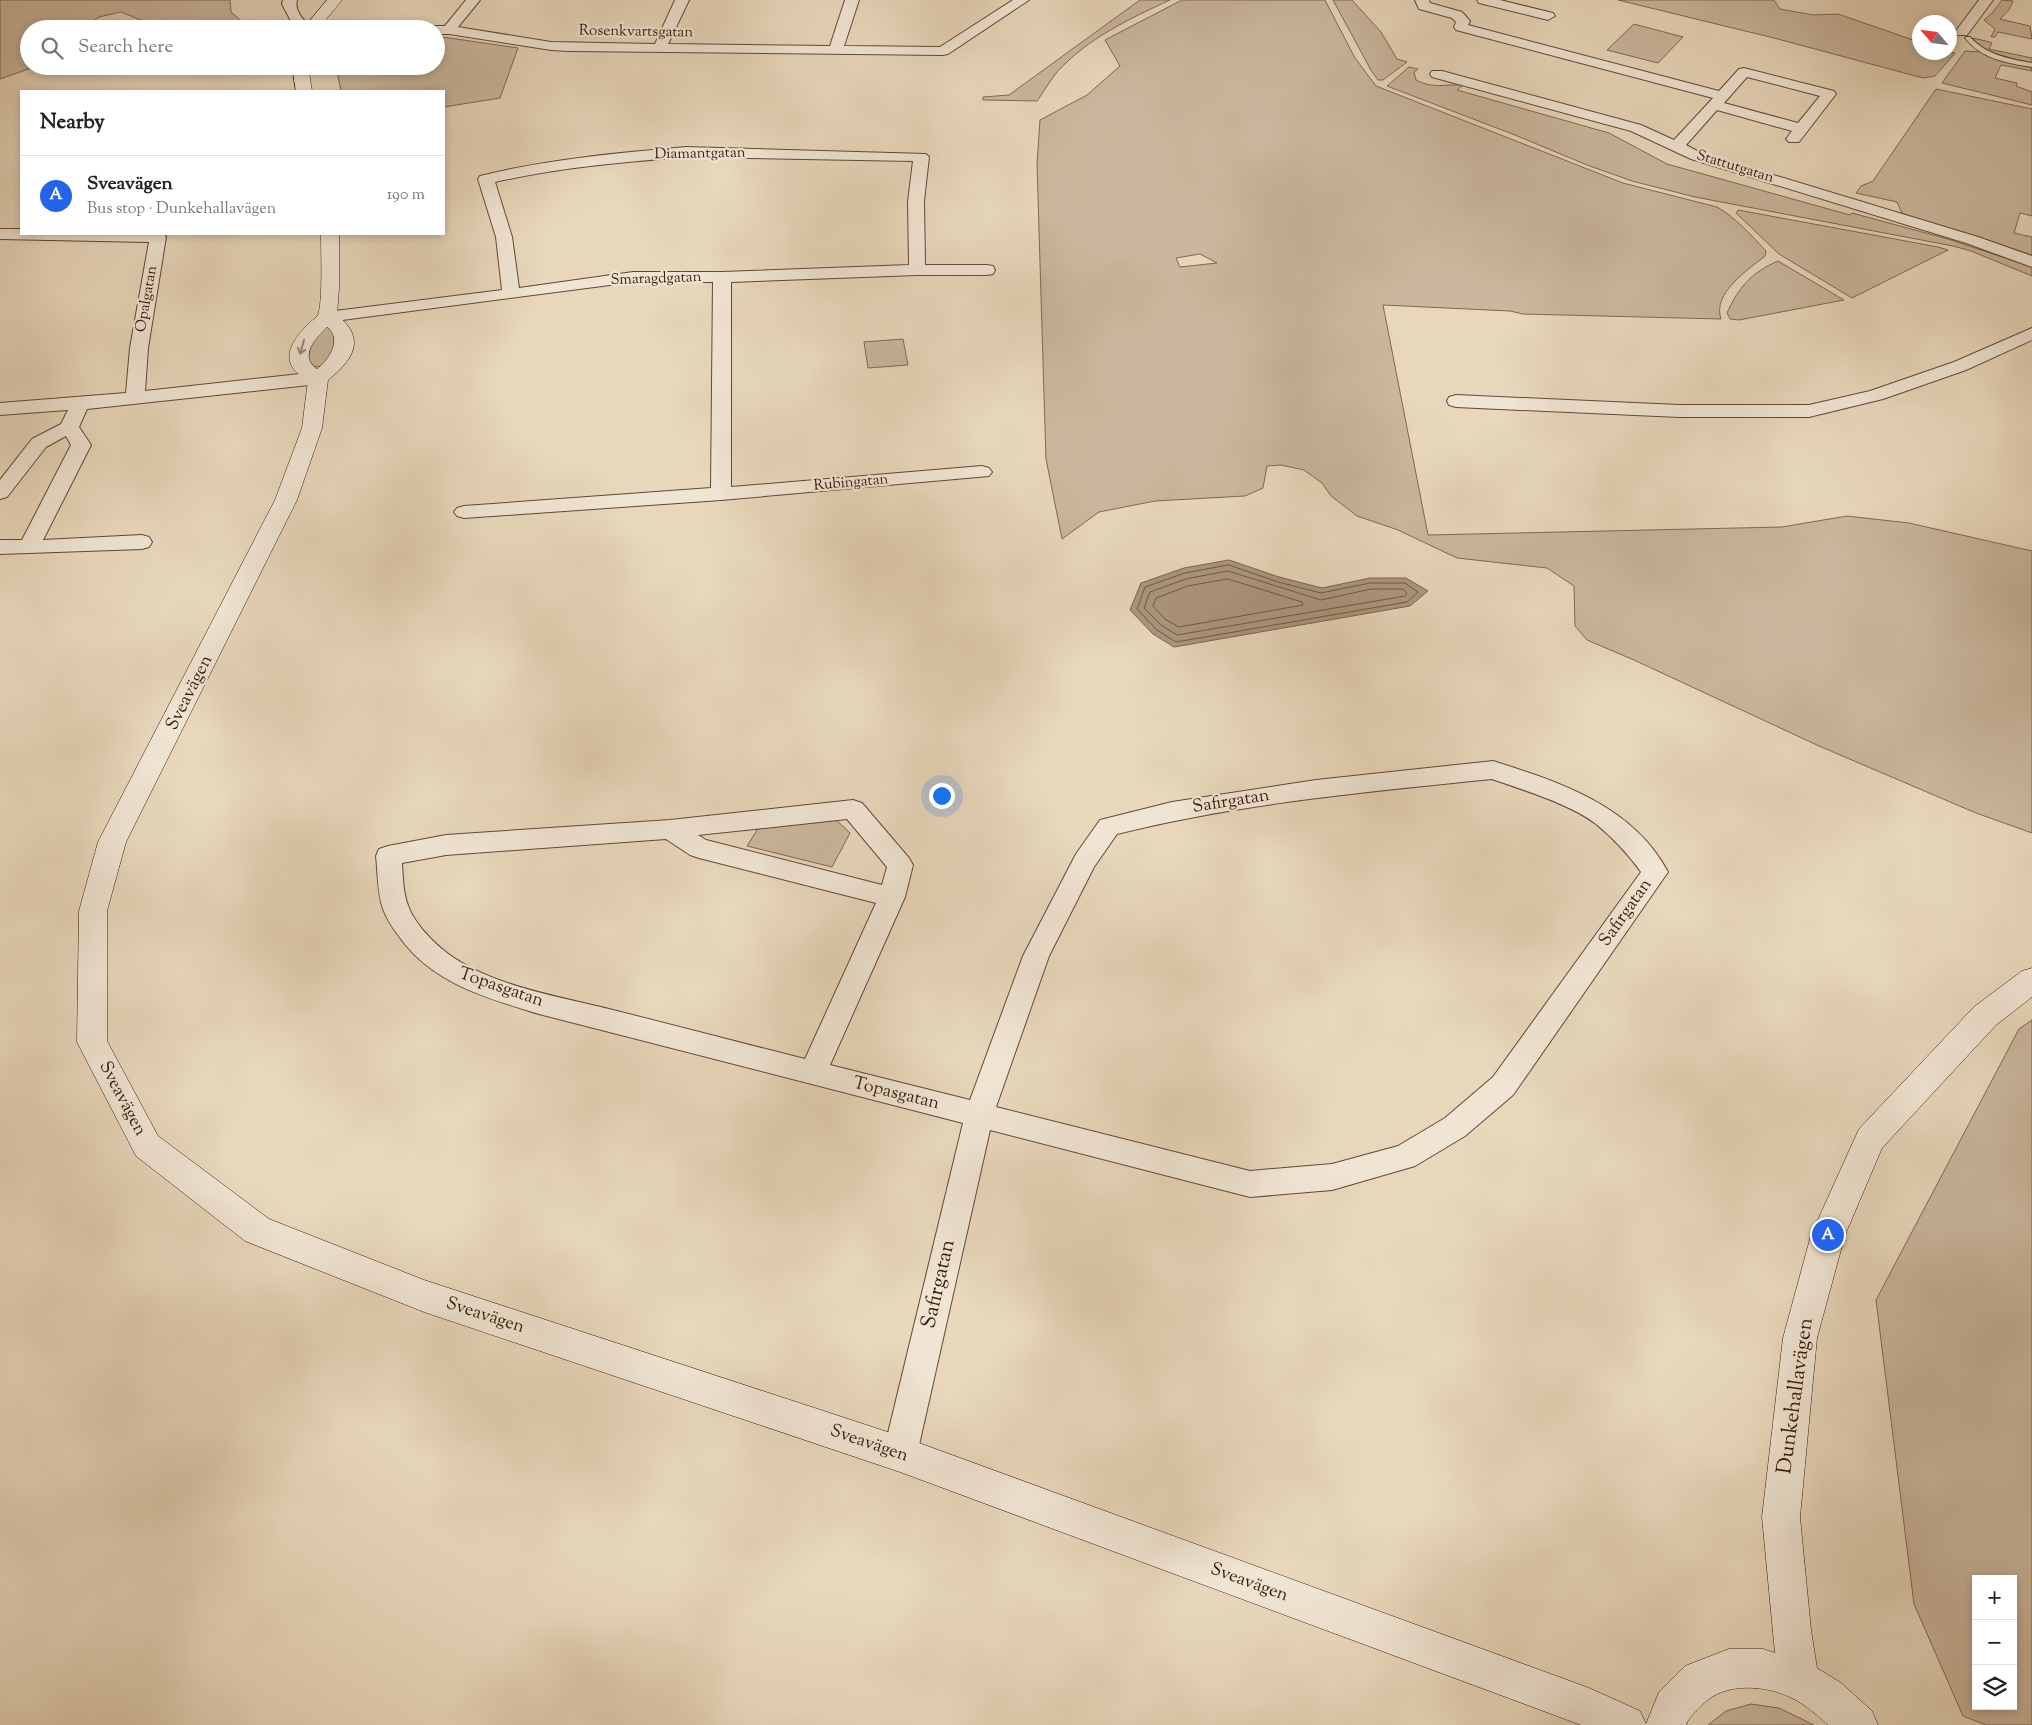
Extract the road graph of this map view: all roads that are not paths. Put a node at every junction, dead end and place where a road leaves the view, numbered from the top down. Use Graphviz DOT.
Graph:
graph roads {
  1 [pos="290,0"];
  2 [pos="335,0"];
  3 [pos="473,0"];
  4 [pos="682,0"];
  5 [pos="852,0"];
  6 [pos="1022,0"];
  7 [pos="1422,0"];
  8 [pos="1484,0"];
  9 [pos="1986,0"];
  10 [pos="1560,5"];
  11 [pos="1548,16"];
  12 [pos="296,20"];
  13 [pos="318,20"];
  14 [pos="445,28"];
  15 [pos="445,30"];
  16 [pos="1965,35"];
  17 [pos="1519,42"];
  18 [pos="659,48"];
  19 [pos="836,49"];
  20 [pos="1755,59"];
  21 [pos="2032,65"];
  22 [pos="1744,72"];
  23 [pos="1437,74"];
  24 [pos="301,75"];
  25 [pos="304,90"];
  26 [pos="1718,100"];
  27 [pos="1676,147"];
  28 [pos="0,234"];
  29 [pos="20,234"];
  30 [pos="53,235"];
  31 [pos="330,235"];
  32 [pos="2032,262"];
  33 [pos="917,270"];
  34 [pos="987,270"];
  35 [pos="722,277"];
  36 [pos="511,294"];
  37 [pos="327,317"];
  38 [pos="2032,332"];
  39 [pos="318,378"];
  40 [pos="135,398"];
  41 [pos="1456,401"];
  42 [pos="80,404"];
  43 [pos="0,409"];
  44 [pos="69,427"];
  45 [pos="982,472"];
  46 [pos="0,493"];
  47 [pos="721,494"];
  48 [pos="464,512"];
  49 [pos="142,542"];
  50 [pos="0,547"];
  51 [pos="28,547"];
  52 [pos="670,829"];
  53 [pos="892,897"];
  54 [pos="2032,980"];
  55 [pos="812,1074"];
  56 [pos="979,1114"];
  57 [pos="900,1454"];
  58 [pos="1799,1680"];
  59 [pos="1626,1725"];
  60 [pos="1666,1725"];
  61 [pos="1858,1725"];
  1 -- 12 [label="street"];
  2 -- 13 [label="street"];
  3 -- 14 [label="street"];
  4 -- 18 [label="street"];
  5 -- 19 [label="street"];
  6 -- 19 [label="street, Rosenkvartsgatan"];
  7 -- 17 [label="street"];
  8 -- 11 [label="street"];
  9 -- 16 [label="street"];
  10 -- 11 [label="street"];
  11 -- 17 [label="street"];
  15 -- 18 [label="street, Rosenkvartsgatan"];
  16 -- 21 [label="lane"];
  17 -- 26 [label="street"];
  18 -- 19 [label="street, Rosenkvartsgatan"];
  20 -- 22 [label="street"];
  22 -- 26 [label="street"];
  22 -- 26 [label="street"];
  23 -- 27 [label="street, Stattutgatan"];
  24 -- 25 [label="street"];
  26 -- 27 [label="street"];
  27 -- 32 [label="street, Stattutgatan"];
  28 -- 29 [label="street, Opalgatan"];
  30 -- 40 [label="street, Opalgatan"];
  31 -- 37 [label="street"];
  33 -- 34 [label="street, Smaragdgatan"];
  33 -- 35 [label="street, Smaragdgatan"];
  33 -- 36 [label="street, Diamantgatan"];
  35 -- 36 [label="street, Smaragdgatan"];
  35 -- 47 [label="street"];
  36 -- 37 [label="street, Smaragdgatan"];
  37 -- 39 [label="street"];
  37 -- 39 [label="street, one-way"];
  38 -- 41 [label="street"];
  39 -- 40 [label="street"];
  39 -- 57 [label="street, Sveavägen"];
  40 -- 42 [label="street"];
  42 -- 43 [label="street"];
  42 -- 44 [label="street"];
  44 -- 46 [label="street"];
  44 -- 51 [label="street"];
  45 -- 47 [label="street, Rubingatan"];
  47 -- 48 [label="street, Rubingatan"];
  49 -- 51 [label="street"];
  50 -- 51 [label="street"];
  52 -- 53 [label="street"];
  52 -- 53 [label="street, Topasgatan"];
  52 -- 55 [label="street, Topasgatan"];
  53 -- 55 [label="street, Topasgatan"];
  54 -- 58 [label="street, Dunkehallavägen"];
  55 -- 56 [label="street, Topasgatan"];
  56 -- 56 [label="street, Safirgatan"];
  56 -- 57 [label="street, Safirgatan"];
  57 -- 59 [label="street, Sveavägen"];
  58 -- 60 [label="street"];
  58 -- 61 [label="street"];
}
